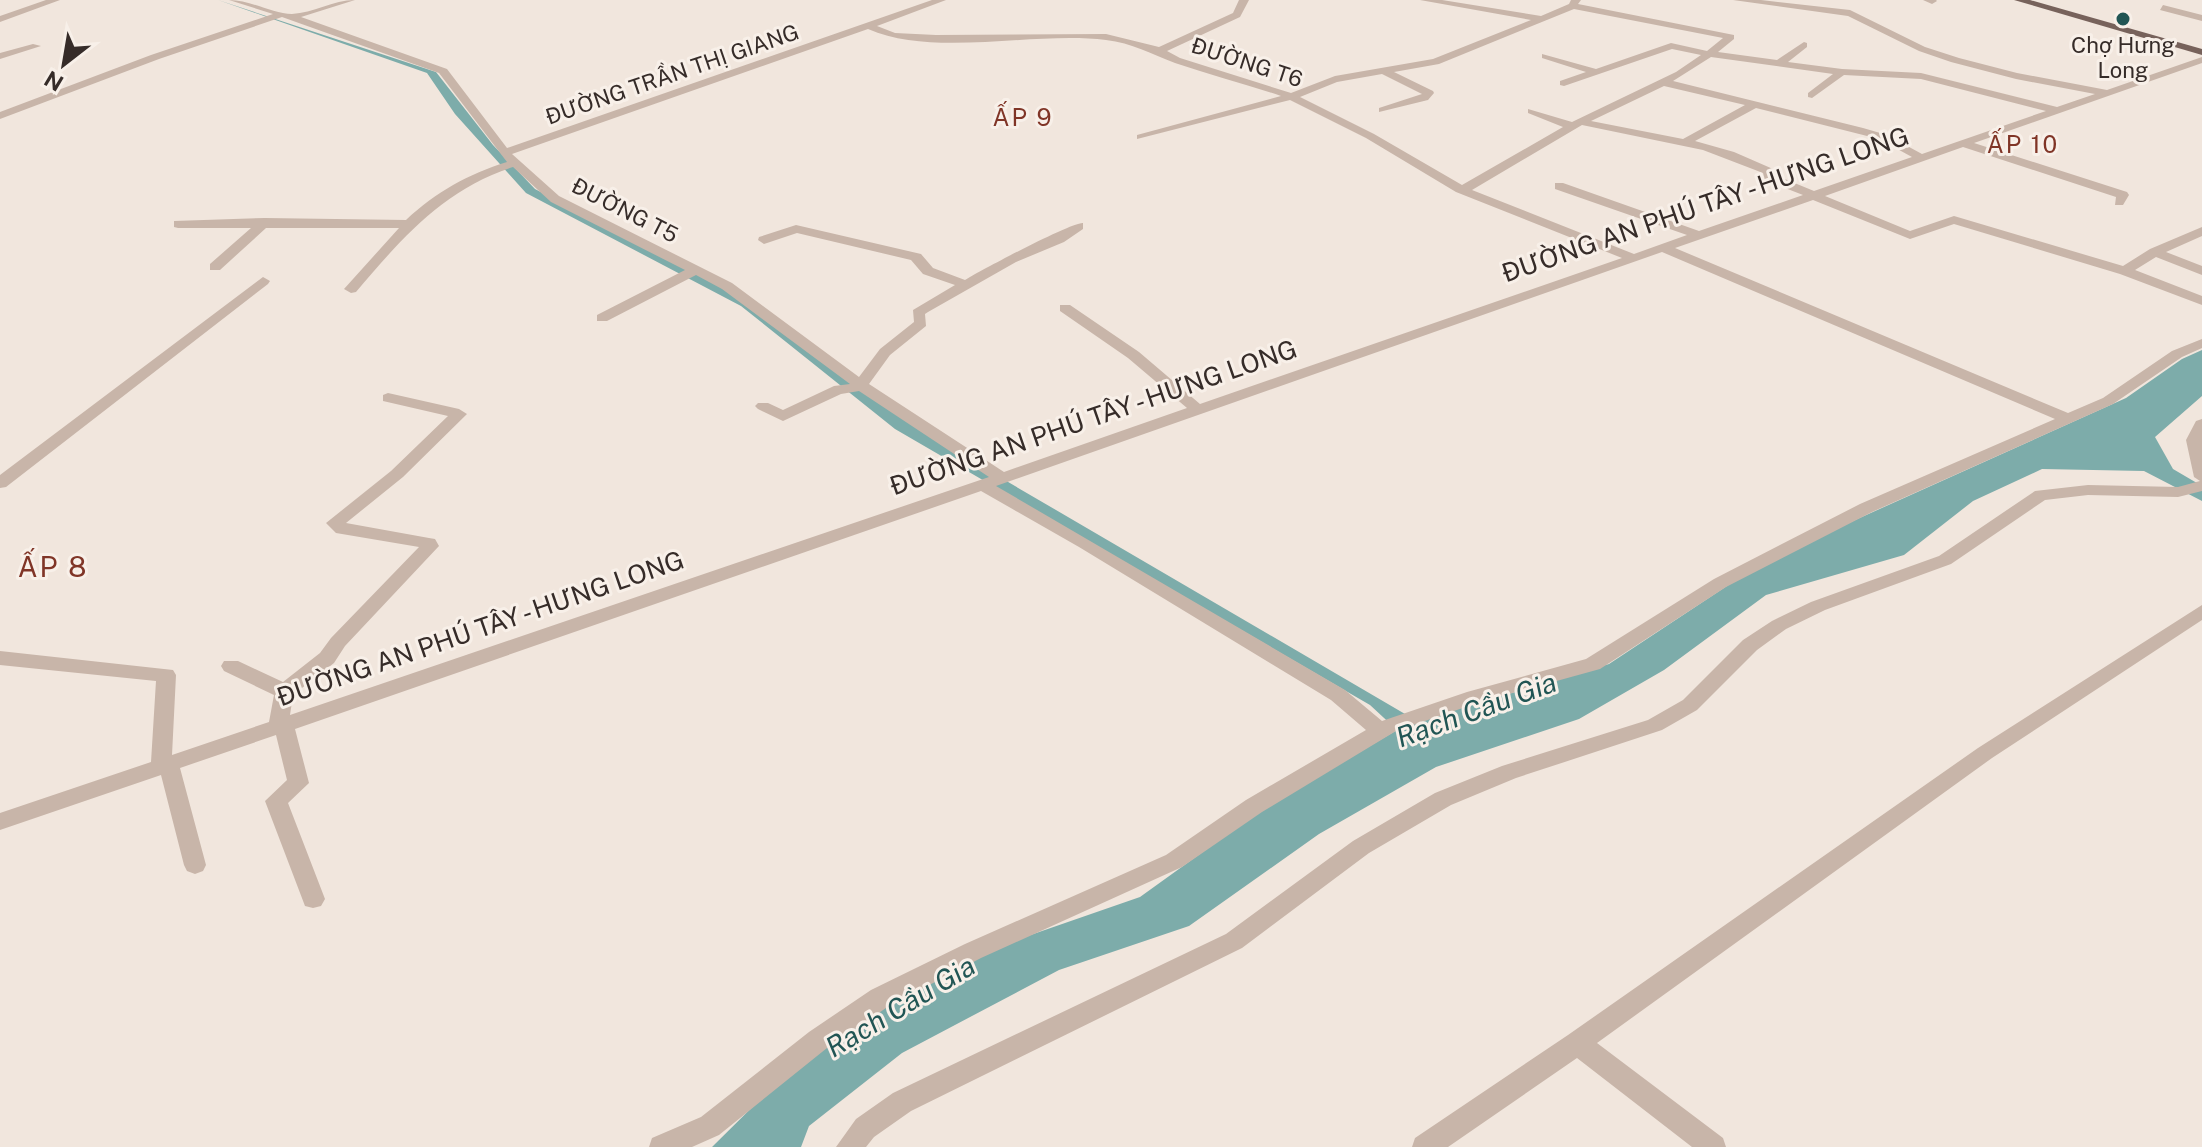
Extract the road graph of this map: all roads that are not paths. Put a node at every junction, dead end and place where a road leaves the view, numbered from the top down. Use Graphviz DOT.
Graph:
graph roads {
  1 [pos="55,0"];
  2 [pos="234,0"];
  3 [pos="350,0"];
  4 [pos="941,0"];
  5 [pos="1244,0"];
  6 [pos="1425,0"];
  7 [pos="1738,0"];
  8 [pos="1832,0"];
  9 [pos="2019,0"];
  10 [pos="1574,3"];
  11 [pos="2163,8"];
  12 [pos="1842,11"];
  13 [pos="282,17"];
  14 [pos="1539,18"];
  15 [pos="2202,18"];
  16 [pos="0,19"];
  17 [pos="870,26"];
  18 [pos="1067,27"];
  19 [pos="1026,37"];
  20 [pos="1804,45"];
  21 [pos="36,46"];
  22 [pos="1161,50"];
  23 [pos="2202,52"];
  24 [pos="1709,54"];
  25 [pos="0,56"];
  26 [pos="1545,56"];
  27 [pos="2202,60"];
  28 [pos="1778,64"];
  29 [pos="1386,72"];
  30 [pos="1596,72"];
  31 [pos="1842,72"];
  32 [pos="1662,82"];
  33 [pos="1564,83"];
  34 [pos="2106,92"];
  35 [pos="1812,95"];
  36 [pos="1292,96"];
  37 [pos="1756,104"];
  38 [pos="1383,110"];
  39 [pos="2056,110"];
  40 [pos="1532,111"];
  41 [pos="0,116"];
  42 [pos="1577,124"];
  43 [pos="1141,137"];
  44 [pos="1684,143"];
  45 [pos="1961,143"];
  46 [pos="1920,157"];
  47 [pos="508,162"];
  48 [pos="1559,186"];
  49 [pos="1463,190"];
  50 [pos="1813,193"];
  51 [pos="2119,202"];
  52 [pos="265,222"];
  53 [pos="178,224"];
  54 [pos="408,224"];
  55 [pos="1079,226"];
  56 [pos="2202,231"];
  57 [pos="1696,234"];
  58 [pos="764,240"];
  59 [pos="1661,247"];
  60 [pos="2155,252"];
  61 [pos="1631,257"];
  62 [pos="215,267"];
  63 [pos="2125,271"];
  64 [pos="2202,271"];
  65 [pos="690,274"];
  66 [pos="263,281"];
  67 [pos="966,285"];
  68 [pos="351,289"];
  69 [pos="2202,301"];
  70 [pos="1065,308"];
  71 [pos="602,318"];
  72 [pos="2202,343"];
  73 [pos="853,388"];
  74 [pos="388,398"];
  75 [pos="763,406"];
  76 [pos="1197,409"];
  77 [pos="2069,419"];
  78 [pos="2202,424"];
  79 [pos="2202,477"];
  80 [pos="989,482"];
  81 [pos="0,483"];
  82 [pos="2202,486"];
  83 [pos="2202,611"];
  84 [pos="0,658"];
  85 [pos="231,666"];
  86 [pos="284,692"];
  87 [pos="281,723"];
  88 [pos="1385,729"];
  89 [pos="164,763"];
  90 [pos="0,822"];
  91 [pos="195,865"];
  92 [pos="313,899"];
  93 [pos="1577,1043"];
  94 [pos="662,1147"];
  95 [pos="849,1147"];
  96 [pos="1425,1147"];
  97 [pos="1713,1147"];
  1 -- 16 [label="street"];
  2 -- 13 [label="street, ĐƯỜNG T5"];
  3 -- 13 [label="street"];
  4 -- 17 [label="street, ĐƯỜNG TRẦN THỊ GIANG"];
  5 -- 22 [label="street"];
  6 -- 14 [label="street"];
  7 -- 12 [label="street"];
  8 -- 12 [label="street"];
  9 -- 23 [label="main road"];
  10 -- 14 [label="street"];
  10 -- 24 [label="street"];
  11 -- 15 [label="street"];
  12 -- 34 [label="street"];
  13 -- 41 [label="street"];
  13 -- 47 [label="street, ĐƯỜNG T5"];
  14 -- 29 [label="street"];
  17 -- 19 [label="street, ĐƯỜNG T6"];
  17 -- 47 [label="street, ĐƯỜNG TRẦN THỊ GIANG"];
  18 -- 19 [label="street"];
  19 -- 22 [label="street, ĐƯỜNG T6"];
  20 -- 28 [label="street"];
  21 -- 25 [label="street"];
  22 -- 36 [label="street, ĐƯỜNG T6"];
  24 -- 28 [label="street"];
  24 -- 30 [label="street"];
  24 -- 32 [label="street"];
  26 -- 30 [label="street"];
  27 -- 34 [label="street, ĐƯỜNG AN PHÚ TÂY - HƯNG LONG"];
  28 -- 31 [label="street"];
  29 -- 36 [label="street"];
  29 -- 38 [label="street"];
  30 -- 33 [label="street"];
  31 -- 35 [label="street"];
  31 -- 39 [label="street"];
  32 -- 37 [label="street"];
  32 -- 42 [label="street"];
  34 -- 39 [label="street, ĐƯỜNG AN PHÚ TÂY - HƯNG LONG"];
  36 -- 43 [label="street"];
  36 -- 49 [label="street, ĐƯỜNG T6"];
  37 -- 44 [label="street"];
  37 -- 46 [label="street"];
  39 -- 45 [label="street, ĐƯỜNG AN PHÚ TÂY - HƯNG LONG"];
  40 -- 42 [label="street"];
  42 -- 44 [label="street"];
  42 -- 49 [label="street"];
  44 -- 50 [label="street"];
  45 -- 46 [label="street, ĐƯỜNG AN PHÚ TÂY - HƯNG LONG"];
  45 -- 51 [label="street"];
  46 -- 50 [label="street, ĐƯỜNG AN PHÚ TÂY - HƯNG LONG"];
  47 -- 54 [label="street, ĐƯỜNG TRẦN THỊ GIANG"];
  47 -- 65 [label="street, ĐƯỜNG T5"];
  48 -- 57 [label="street"];
  49 -- 61 [label="street, ĐƯỜNG T6"];
  50 -- 57 [label="street, ĐƯỜNG AN PHÚ TÂY - HƯNG LONG"];
  50 -- 63 [label="street"];
  52 -- 53 [label="street"];
  52 -- 54 [label="street"];
  52 -- 62 [label="street"];
  54 -- 68 [label="street, ĐƯỜNG TRẦN THỊ GIANG"];
  55 -- 67 [label="street"];
  56 -- 60 [label="street"];
  57 -- 59 [label="street, ĐƯỜNG AN PHÚ TÂY - HƯNG LONG"];
  58 -- 67 [label="street"];
  59 -- 61 [label="street, ĐƯỜNG AN PHÚ TÂY - HƯNG LONG"];
  59 -- 77 [label="street"];
  60 -- 63 [label="street"];
  60 -- 64 [label="street"];
  61 -- 76 [label="street, ĐƯỜNG AN PHÚ TÂY - HƯNG LONG"];
  63 -- 69 [label="street"];
  65 -- 71 [label="street"];
  65 -- 73 [label="street, ĐƯỜNG T5"];
  66 -- 81 [label="street"];
  67 -- 73 [label="street"];
  70 -- 76 [label="street"];
  72 -- 77 [label="street"];
  73 -- 75 [label="street"];
  73 -- 80 [label="street, ĐƯỜNG T5"];
  74 -- 86 [label="street"];
  76 -- 80 [label="street, ĐƯỜNG AN PHÚ TÂY - HƯNG LONG"];
  77 -- 88 [label="street"];
  78 -- 79 [label="street"];
  80 -- 87 [label="street, ĐƯỜNG AN PHÚ TÂY - HƯNG LONG"];
  80 -- 88 [label="street, ĐƯỜNG T5"];
  82 -- 95 [label="street"];
  83 -- 93 [label="street"];
  84 -- 89 [label="street"];
  85 -- 86 [label="street"];
  86 -- 87 [label="street"];
  87 -- 89 [label="street, ĐƯỜNG AN PHÚ TÂY - HƯNG LONG"];
  87 -- 92 [label="street"];
  88 -- 94 [label="street"];
  89 -- 90 [label="street, ĐƯỜNG AN PHÚ TÂY - HƯNG LONG"];
  89 -- 91 [label="street"];
  93 -- 96 [label="street"];
  93 -- 97 [label="street"];
}
